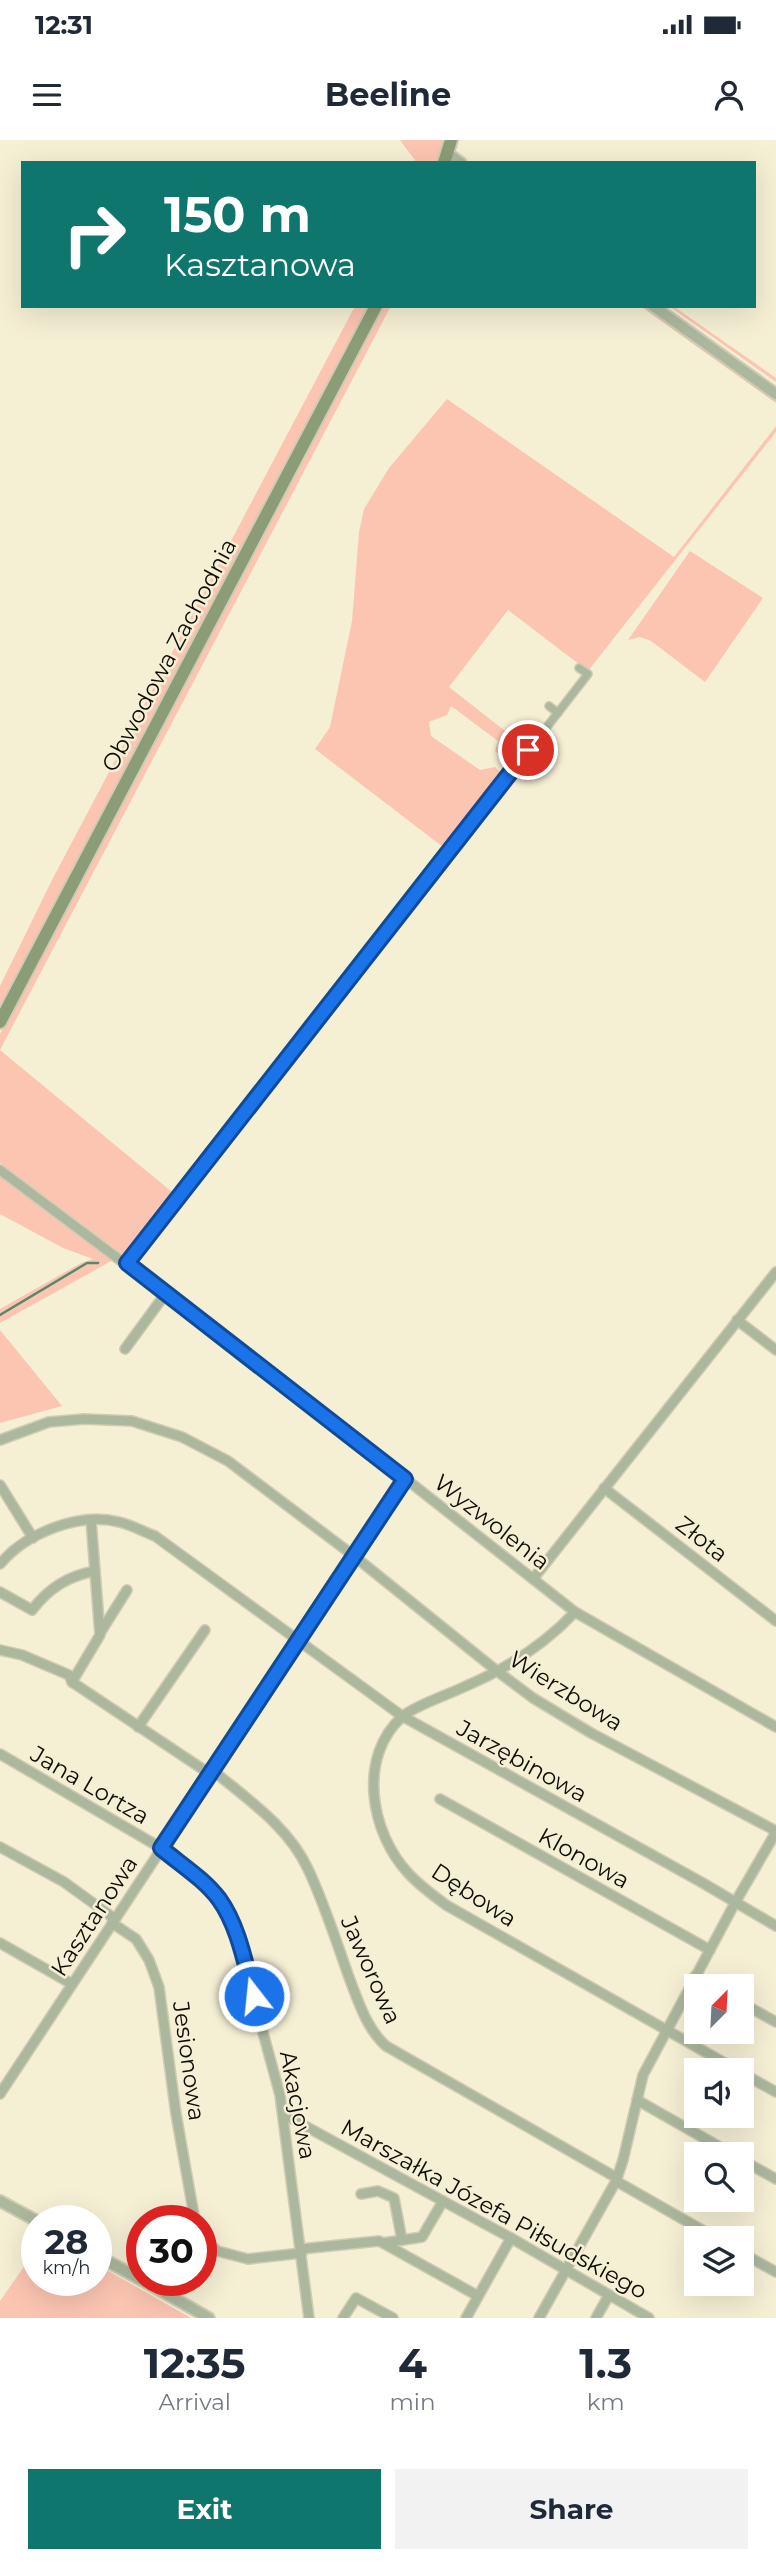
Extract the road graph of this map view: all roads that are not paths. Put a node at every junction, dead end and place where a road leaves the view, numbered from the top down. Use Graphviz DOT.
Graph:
graph roads {
  1 [pos="375,308"];
  2 [pos="656,308"];
  3 [pos="776,394"];
  4 [pos="579,668"];
  5 [pos="549,706"];
  6 [pos="558,713"];
  7 [pos="523,739"];
  8 [pos="532,746"];
  9 [pos="0,1023"];
  10 [pos="0,1170"];
  11 [pos="127,1263"];
  12 [pos="776,1272"];
  13 [pos="166,1293"];
  14 [pos="737,1320"];
  15 [pos="125,1349"];
  16 [pos="776,1350"];
  17 [pos="0,1440"];
  18 [pos="405,1479"];
  19 [pos="0,1485"];
  20 [pos="604,1488"];
  21 [pos="91,1520"];
  22 [pos="33,1538"];
  23 [pos="354,1556"];
  24 [pos="0,1564"];
  25 [pos="95,1571"];
  26 [pos="533,1579"];
  27 [pos="127,1590"];
  28 [pos="0,1592"];
  29 [pos="575,1612"];
  30 [pos="776,1621"];
  31 [pos="205,1630"];
  32 [pos="100,1635"];
  33 [pos="298,1640"];
  34 [pos="0,1650"];
  35 [pos="497,1671"];
  36 [pos="72,1682"];
  37 [pos="402,1716"];
  38 [pos="138,1727"];
  39 [pos="776,1727"];
  40 [pos="0,1754"];
  41 [pos="211,1772"];
  42 [pos="440,1799"];
  43 [pos="776,1832"];
  44 [pos="0,1847"];
  45 [pos="161,1848"];
  46 [pos="736,1901"];
  47 [pos="114,1921"];
  48 [pos="776,1926"];
  49 [pos="0,1943"];
  50 [pos="710,1950"];
  51 [pos="696,1974"];
  52 [pos="72,1984"];
  53 [pos="684,1996"];
  54 [pos="754,2010"];
  55 [pos="776,2022"];
  56 [pos="666,2029"];
  57 [pos="716,2058"];
  58 [pos="754,2080"];
  59 [pos="776,2092"];
  60 [pos="0,2094"];
  61 [pos="637,2100"];
  62 [pos="283,2114"];
  63 [pos="711,2142"];
  64 [pos="754,2167"];
  65 [pos="776,2179"];
  66 [pos="616,2180"];
  67 [pos="361,2194"];
  68 [pos="0,2201"];
  69 [pos="443,2201"];
  70 [pos="192,2205"];
  71 [pos="21,2212"];
  72 [pos="695,2226"];
  73 [pos="511,2238"];
  74 [pos="402,2240"];
  75 [pos="383,2243"];
  76 [pos="217,2251"];
  77 [pos="302,2251"];
  78 [pos="754,2260"];
  79 [pos="566,2271"];
  80 [pos="776,2272"];
  81 [pos="609,2295"];
  82 [pos="170,2296"];
  83 [pos="478,2296"];
  84 [pos="209,2318"];
  85 [pos="309,2318"];
  86 [pos="343,2318"];
  87 [pos="393,2318"];
  88 [pos="466,2318"];
  89 [pos="539,2318"];
  90 [pos="596,2318"];
  91 [pos="649,2318"];
  1 -- 9 [label="main road, Obwodowa Zachodnia"];
  2 -- 3 [label="street"];
  4 -- 6 [label="street"];
  5 -- 6 [label="street"];
  6 -- 8 [label="street"];
  7 -- 8 [label="street"];
  8 -- 11 [label="street"];
  10 -- 11 [label="street, Wyzwolenia"];
  11 -- 13 [label="street, Wyzwolenia"];
  12 -- 14 [label="street"];
  13 -- 15 [label="street"];
  13 -- 18 [label="street, Wyzwolenia"];
  14 -- 16 [label="street"];
  14 -- 20 [label="street"];
  17 -- 23 [label="street, Wierzbowa"];
  18 -- 23 [label="street, Kasztanowa"];
  18 -- 26 [label="street, Wyzwolenia"];
  19 -- 22 [label="street"];
  20 -- 26 [label="street"];
  20 -- 30 [label="street, Złota"];
  21 -- 22 [label="street"];
  21 -- 25 [label="street"];
  21 -- 33 [label="street, Jarzębinowa"];
  22 -- 24 [label="street"];
  23 -- 33 [label="street, Kasztanowa"];
  23 -- 35 [label="street, Wierzbowa"];
  25 -- 28 [label="street"];
  25 -- 32 [label="street"];
  26 -- 29 [label="street, Wyzwolenia"];
  27 -- 32 [label="street"];
  29 -- 35 [label="street, Dębowa"];
  29 -- 39 [label="street, Wyzwolenia"];
  31 -- 38 [label="street"];
  32 -- 36 [label="street"];
  33 -- 37 [label="street, Jarzębinowa"];
  33 -- 41 [label="street, Kasztanowa"];
  34 -- 36 [label="street, Jaworowa"];
  35 -- 37 [label="street, Dębowa"];
  35 -- 43 [label="street, Wierzbowa"];
  36 -- 38 [label="street, Jaworowa"];
  37 -- 46 [label="street, Jarzębinowa"];
  37 -- 56 [label="street, Dębowa"];
  38 -- 41 [label="street, Jaworowa"];
  40 -- 45 [label="street, Jana Lortza"];
  41 -- 45 [label="street, Kasztanowa"];
  41 -- 66 [label="street, Jaworowa"];
  42 -- 50 [label="street, Klonowa"];
  43 -- 46 [label="street"];
  44 -- 47 [label="street, Jesionowa"];
  45 -- 47 [label="street, Kasztanowa"];
  45 -- 62 [label="street, Akacjowa"];
  46 -- 48 [label="street, Jarzębinowa"];
  46 -- 50 [label="street"];
  47 -- 52 [label="street, Kasztanowa"];
  47 -- 70 [label="street, Jesionowa"];
  49 -- 52 [label="street"];
  50 -- 51 [label="street"];
  52 -- 60 [label="street, Kasztanowa"];
  53 -- 56 [label="street"];
  54 -- 55 [label="street"];
  56 -- 57 [label="street, Dębowa"];
  56 -- 61 [label="street"];
  58 -- 59 [label="street"];
  61 -- 63 [label="street"];
  61 -- 66 [label="street"];
  62 -- 69 [label="street, Marszałka Józefa Piłsudskiego"];
  62 -- 77 [label="street, Akacjowa"];
  64 -- 65 [label="street"];
  66 -- 72 [label="street, Jaworowa"];
  66 -- 79 [label="street"];
  67 -- 74 [label="street"];
  68 -- 71 [label="street"];
  69 -- 73 [label="street, Marszałka Józefa Piłsudskiego"];
  69 -- 74 [label="street"];
  73 -- 79 [label="street, Marszałka Józefa Piłsudskiego"];
  73 -- 83 [label="street"];
  74 -- 75 [label="street"];
  75 -- 77 [label="street"];
  75 -- 83 [label="street"];
  76 -- 77 [label="street"];
  77 -- 85 [label="street, Akacjowa"];
  78 -- 80 [label="street"];
  79 -- 81 [label="street, Marszałka Józefa Piłsudskiego"];
  79 -- 89 [label="street"];
  81 -- 90 [label="street"];
  81 -- 91 [label="street, Marszałka Józefa Piłsudskiego"];
  82 -- 84 [label="street"];
  83 -- 88 [label="street"];
  86 -- 87 [label="street"];
}
